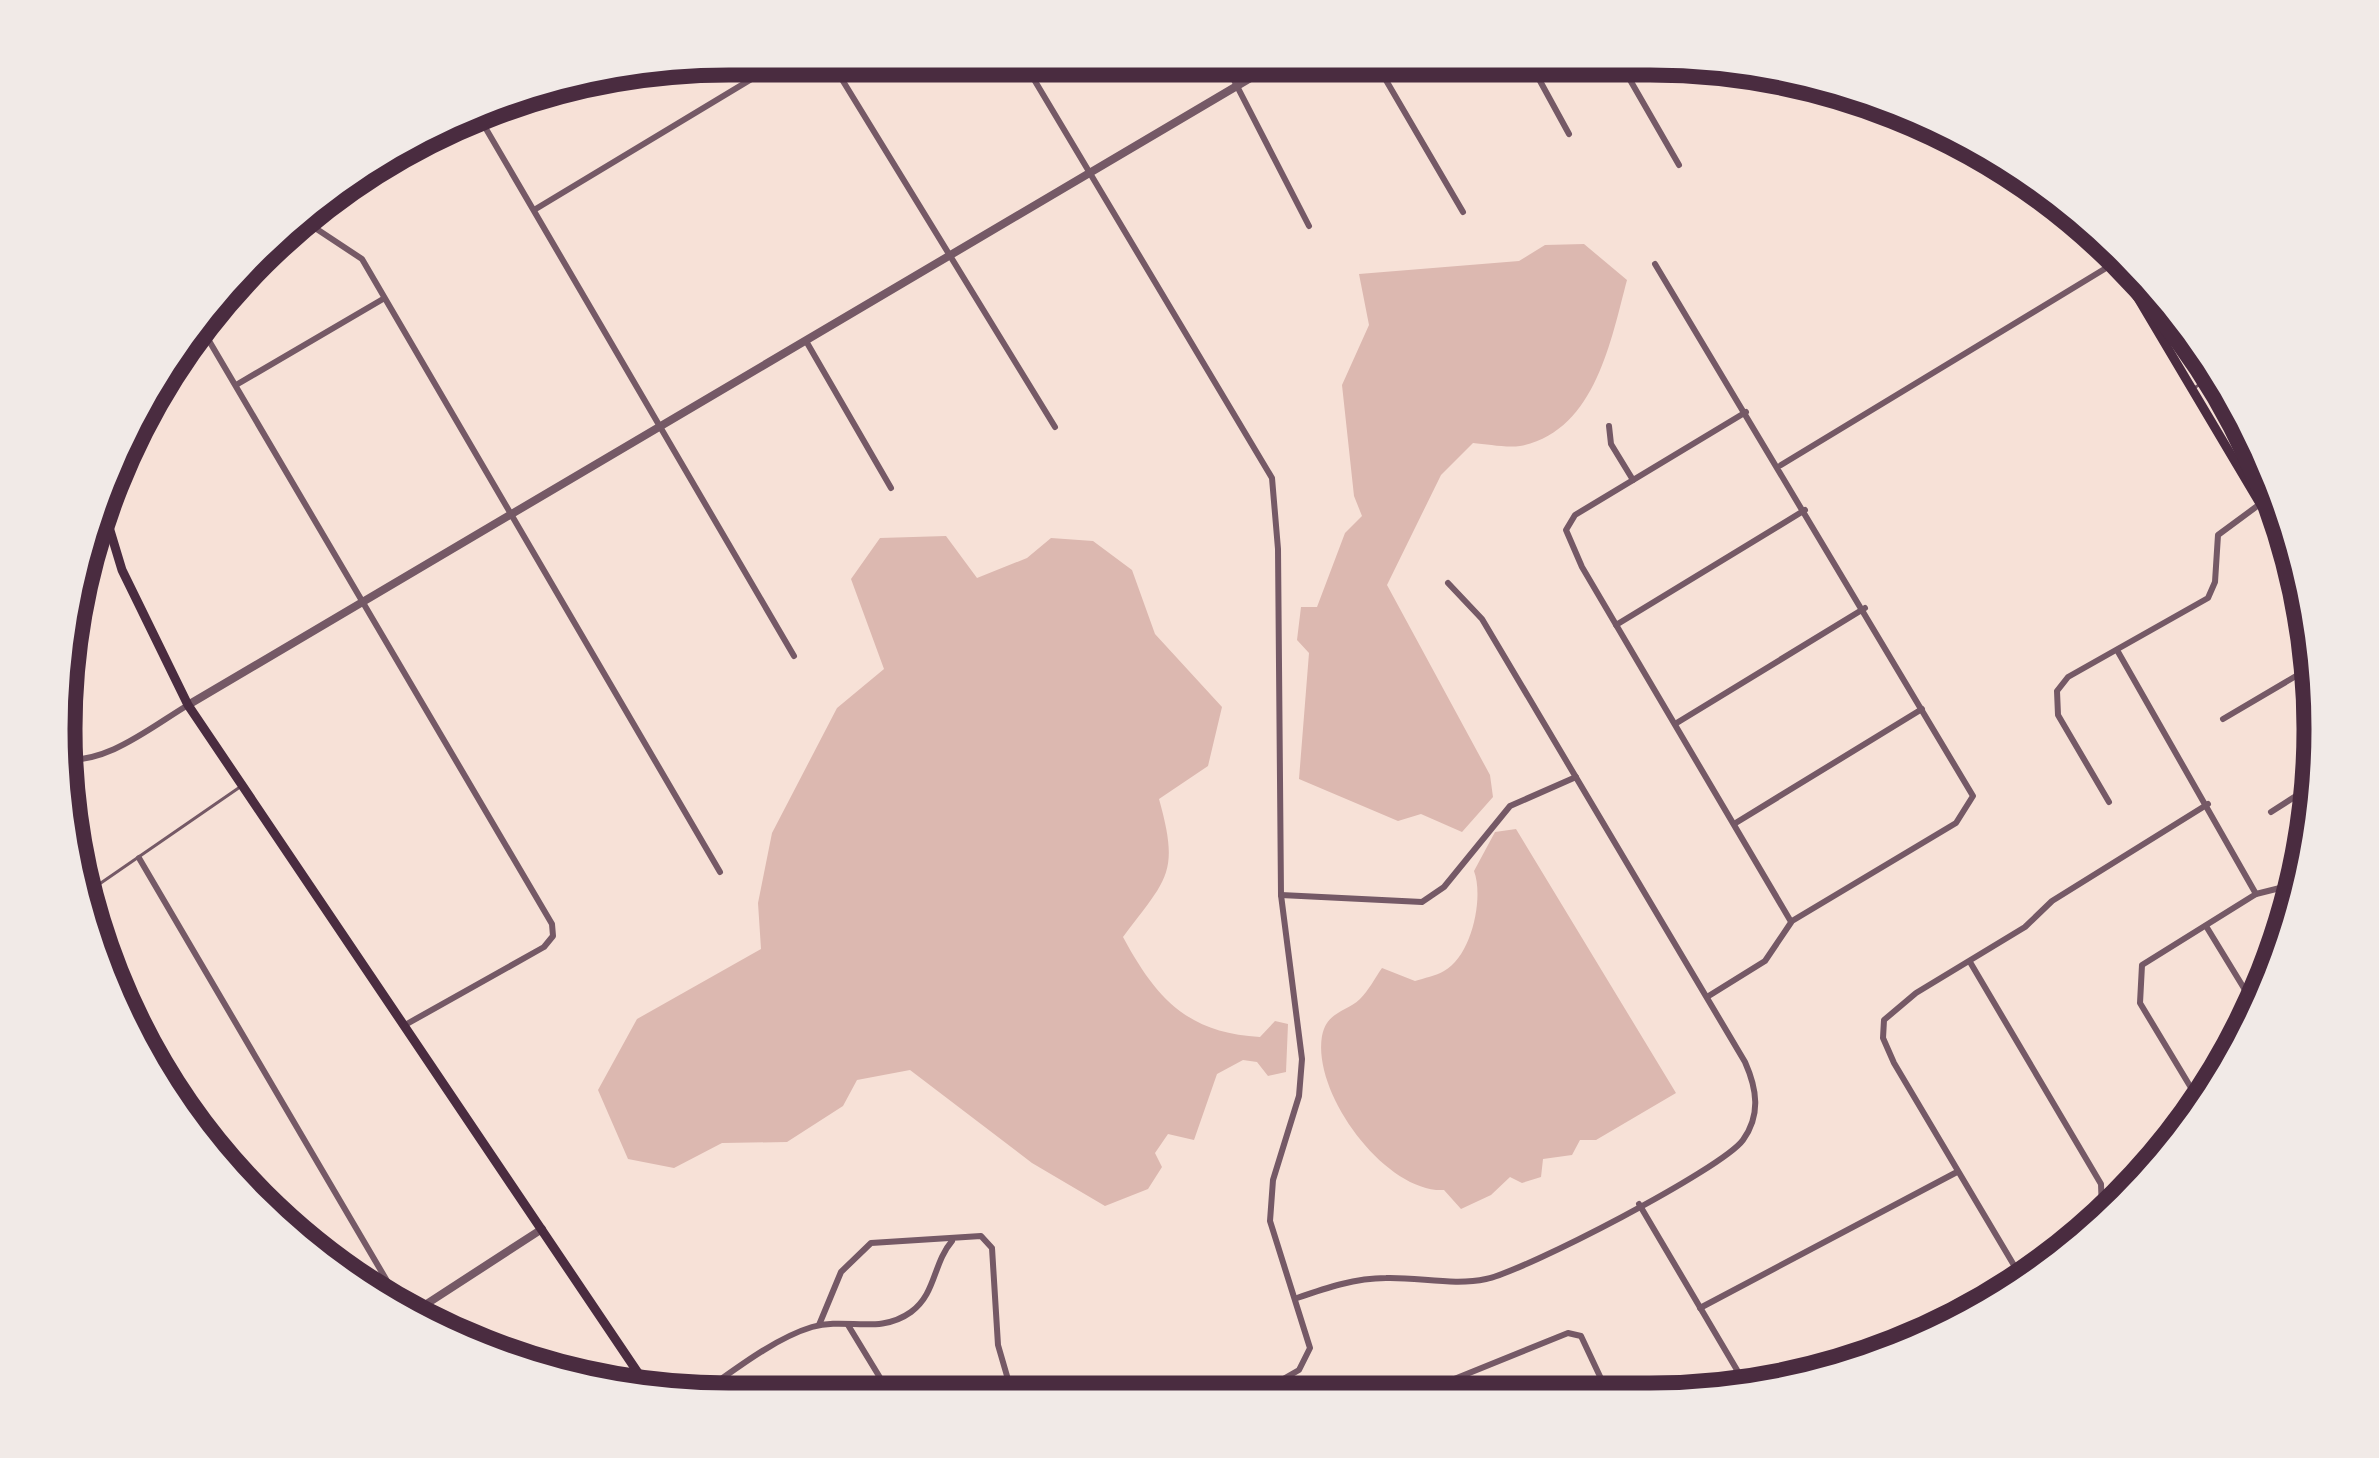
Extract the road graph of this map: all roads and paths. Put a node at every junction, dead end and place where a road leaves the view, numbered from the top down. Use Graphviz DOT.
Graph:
graph roads {
  1 [pos="759,75"];
  2 [pos="839,75"];
  3 [pos="1032,75"];
  4 [pos="1234,75"];
  5 [pos="1256,75"];
  6 [pos="1382,75"];
  7 [pos="1537,75"];
  8 [pos="1627,75"];
  9 [pos="1240,85"];
  10 [pos="483,124"];
  11 [pos="1569,134"];
  12 [pos="1679,165"];
  13 [pos="1092,172"];
  14 [pos="534,210"];
  15 [pos="1463,212"];
  16 [pos="312,225"];
  17 [pos="1309,226"];
  18 [pos="949,257"];
  19 [pos="1655,263"];
  20 [pos="2110,265"];
  21 [pos="2142,298"];
  22 [pos="383,299"];
  23 [pos="206,336"];
  24 [pos="806,341"];
  25 [pos="2204,382"];
  26 [pos="236,386"];
  27 [pos="2192,389"];
  28 [pos="1746,412"];
  29 [pos="1609,426"];
  30 [pos="661,427"];
  31 [pos="1054,427"];
  32 [pos="1780,466"];
  33 [pos="1633,480"];
  34 [pos="891,488"];
  35 [pos="2260,504"];
  36 [pos="1805,509"];
  37 [pos="511,515"];
  38 [pos="2269,519"];
  39 [pos="108,525"];
  40 [pos="1448,583"];
  41 [pos="362,603"];
  42 [pos="1864,608"];
  43 [pos="1616,625"];
  44 [pos="2116,650"];
  45 [pos="794,656"];
  46 [pos="2301,673"];
  47 [pos="188,705"];
  48 [pos="1922,709"];
  49 [pos="2223,719"];
  50 [pos="1675,724"];
  51 [pos="76,761"];
  52 [pos="1576,776"];
  53 [pos="242,786"];
  54 [pos="2300,793"];
  55 [pos="2109,802"];
  56 [pos="2208,804"];
  57 [pos="2271,812"];
  58 [pos="1734,824"];
  59 [pos="140,858"];
  60 [pos="720,872"];
  61 [pos="95,888"];
  62 [pos="2284,889"];
  63 [pos="2256,894"];
  64 [pos="1281,895"];
  65 [pos="1791,922"];
  66 [pos="2206,926"];
  67 [pos="1970,962"];
  68 [pos="2247,994"];
  69 [pos="1706,997"];
  70 [pos="404,1025"];
  71 [pos="2194,1092"];
  72 [pos="1958,1172"];
  73 [pos="2102,1200"];
  74 [pos="1639,1204"];
  75 [pos="542,1228"];
  76 [pos="952,1241"];
  77 [pos="2017,1270"];
  78 [pos="1994,1284"];
  79 [pos="392,1289"];
  80 [pos="1297,1298"];
  81 [pos="423,1306"];
  82 [pos="1700,1308"];
  83 [pos="848,1324"];
  84 [pos="819,1325"];
  85 [pos="1910,1328"];
  86 [pos="641,1376"];
  87 [pos="1741,1376"];
  88 [pos="721,1383"];
  89 [pos="883,1383"];
  90 [pos="1009,1383"];
  91 [pos="1274,1383"];
  92 [pos="1444,1383"];
  93 [pos="1603,1383"];
  1 -- 14 [label="street"];
  2 -- 18 [label="street"];
  3 -- 13 [label="street"];
  4 -- 9 [label="street"];
  5 -- 9 [label="street"];
  6 -- 15 [label="street"];
  7 -- 11 [label="street"];
  8 -- 12 [label="street"];
  9 -- 13 [label="street"];
  9 -- 17 [label="street"];
  10 -- 14 [label="street"];
  13 -- 18 [label="street"];
  13 -- 64 [label="street"];
  14 -- 30 [label="street"];
  16 -- 22 [label="street"];
  18 -- 24 [label="street"];
  18 -- 31 [label="street"];
  19 -- 28 [label="street"];
  20 -- 32 [label="street"];
  21 -- 27 [label="main road"];
  22 -- 26 [label="street"];
  22 -- 37 [label="street"];
  23 -- 26 [label="street"];
  24 -- 30 [label="street"];
  24 -- 34 [label="street"];
  25 -- 27 [label="lane"];
  26 -- 41 [label="street"];
  27 -- 35 [label="main road"];
  28 -- 32 [label="street"];
  28 -- 33 [label="street"];
  29 -- 33 [label="street"];
  30 -- 37 [label="street"];
  30 -- 45 [label="street"];
  32 -- 36 [label="street"];
  33 -- 43 [label="street"];
  35 -- 38 [label="main road"];
  35 -- 44 [label="street"];
  36 -- 42 [label="street"];
  36 -- 43 [label="street"];
  37 -- 41 [label="street"];
  37 -- 60 [label="street"];
  39 -- 47 [label="main road"];
  40 -- 52 [label="street"];
  41 -- 47 [label="street"];
  41 -- 70 [label="street"];
  42 -- 48 [label="street"];
  42 -- 50 [label="street"];
  43 -- 50 [label="street"];
  44 -- 55 [label="street"];
  44 -- 56 [label="street"];
  46 -- 49 [label="street"];
  47 -- 51 [label="street"];
  47 -- 53 [label="main road"];
  48 -- 58 [label="street"];
  48 -- 65 [label="street"];
  50 -- 58 [label="street"];
  52 -- 64 [label="street"];
  52 -- 69 [label="street"];
  53 -- 59 [label="lane"];
  53 -- 70 [label="main road"];
  54 -- 57 [label="street"];
  56 -- 63 [label="street"];
  56 -- 67 [label="street"];
  58 -- 65 [label="street"];
  59 -- 61 [label="lane"];
  59 -- 79 [label="street"];
  62 -- 63 [label="street"];
  63 -- 66 [label="street"];
  64 -- 80 [label="street"];
  65 -- 69 [label="street"];
  66 -- 68 [label="street"];
  66 -- 71 [label="street"];
  67 -- 72 [label="street"];
  67 -- 73 [label="street"];
  69 -- 74 [label="street"];
  70 -- 75 [label="main road"];
  72 -- 77 [label="street"];
  72 -- 82 [label="street"];
  74 -- 80 [label="street"];
  74 -- 82 [label="street"];
  75 -- 81 [label="street"];
  75 -- 86 [label="main road"];
  76 -- 83 [label="street"];
  76 -- 84 [label="street"];
  76 -- 90 [label="street"];
  78 -- 85 [label="street"];
  80 -- 91 [label="street"];
  82 -- 87 [label="street"];
  83 -- 84 [label="street"];
  83 -- 89 [label="street"];
  84 -- 88 [label="street"];
  92 -- 93 [label="street"];
}
